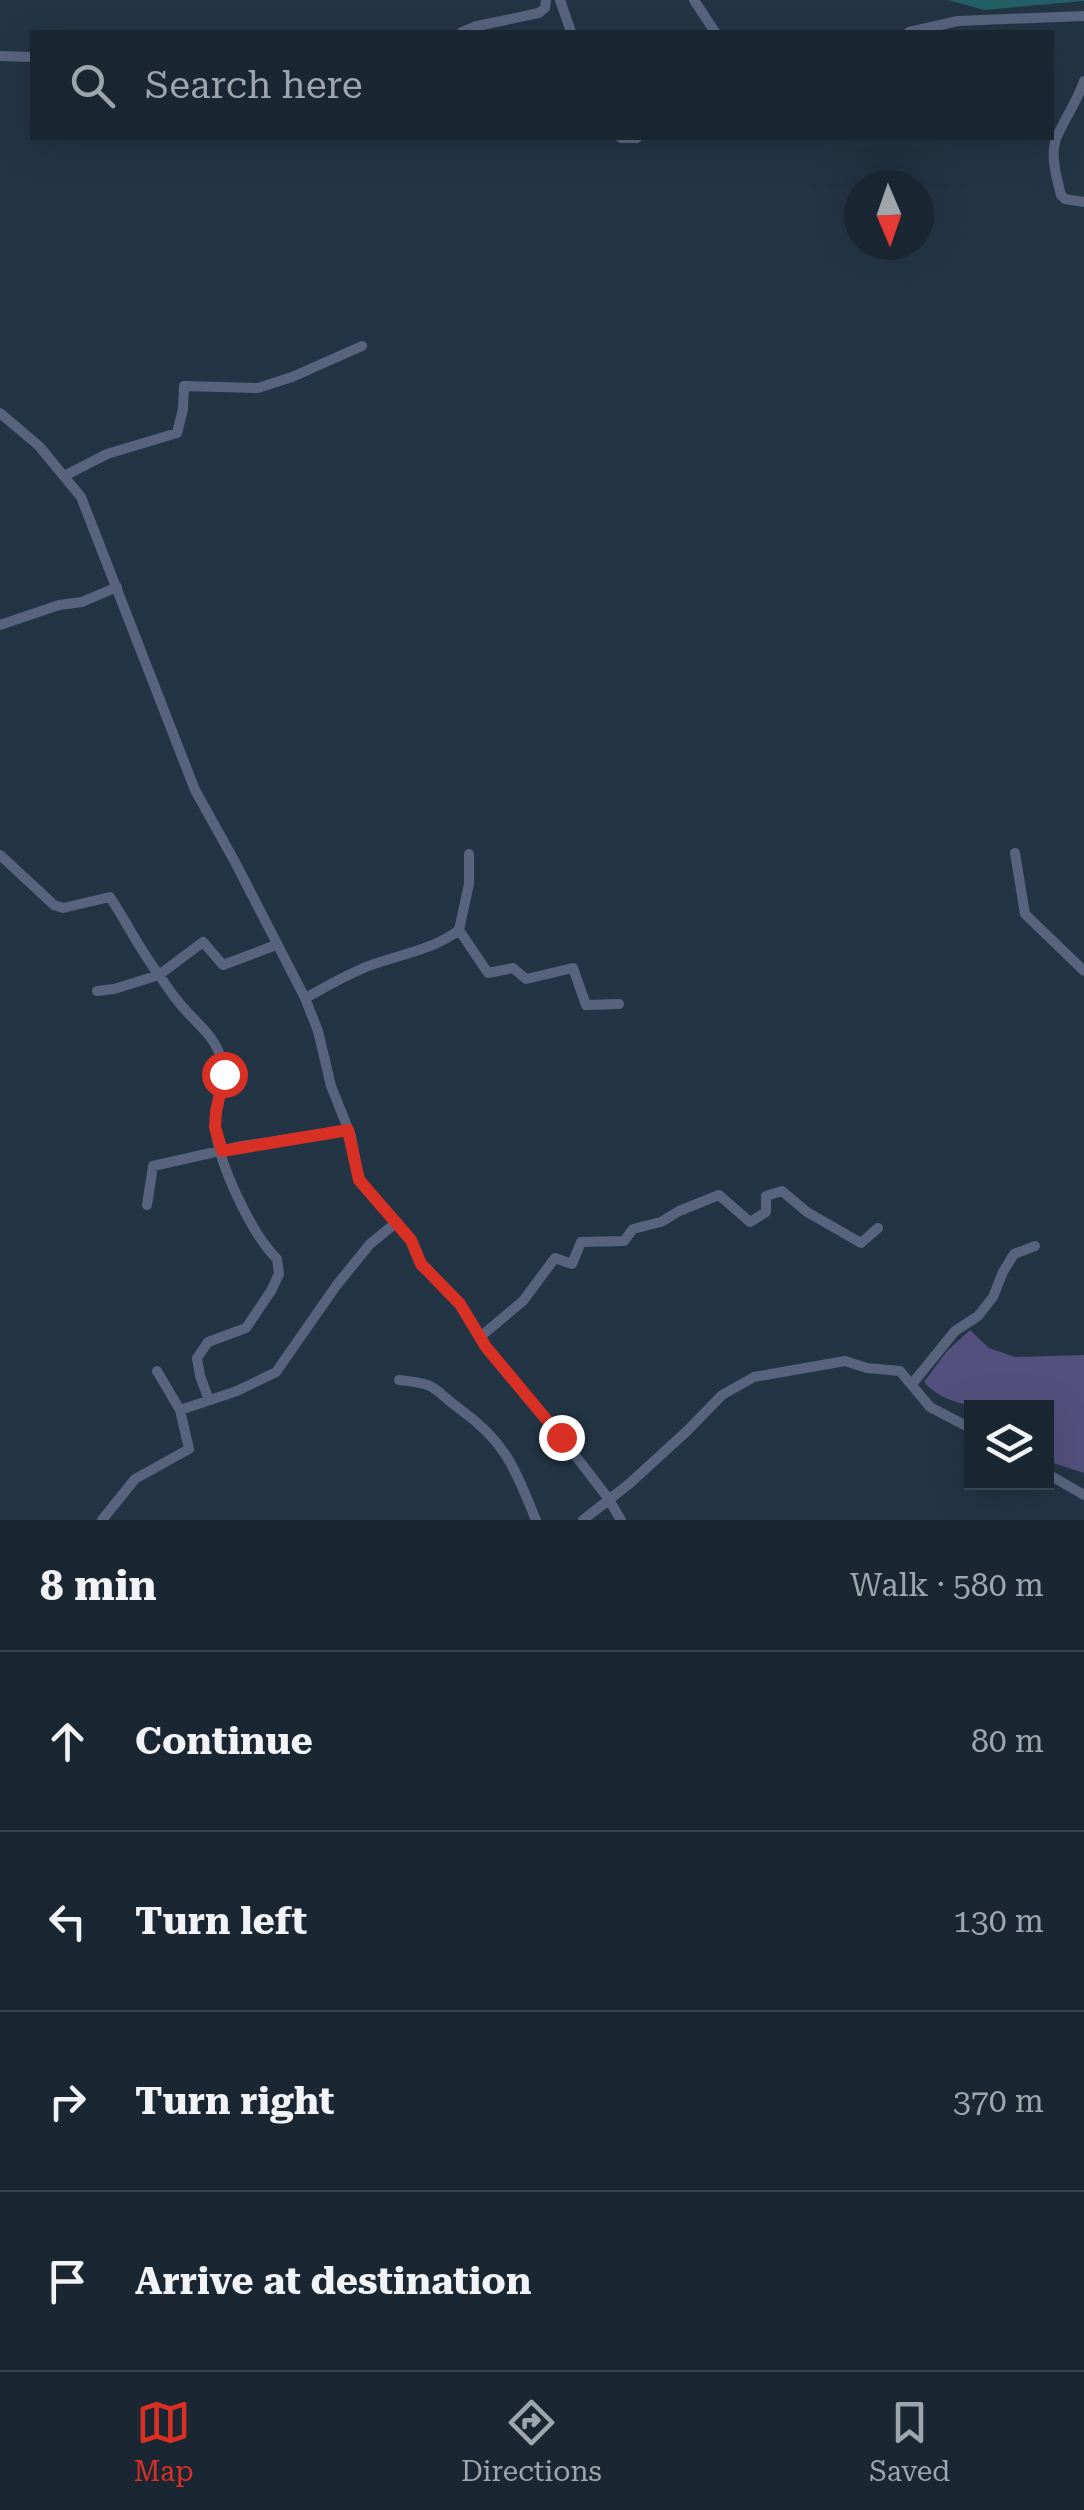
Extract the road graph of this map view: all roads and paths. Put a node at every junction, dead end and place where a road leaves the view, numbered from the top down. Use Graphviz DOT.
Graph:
graph roads {
  1 [pos="546,0"];
  2 [pos="560,0"];
  3 [pos="694,0"];
  4 [pos="1084,16"];
  5 [pos="467,30"];
  6 [pos="570,30"];
  7 [pos="714,30"];
  8 [pos="918,30"];
  9 [pos="0,56"];
  10 [pos="30,57"];
  11 [pos="1084,80"];
  12 [pos="1084,202"];
  13 [pos="362,346"];
  14 [pos="0,413"];
  15 [pos="64,476"];
  16 [pos="117,588"];
  17 [pos="0,626"];
  18 [pos="1015,852"];
  19 [pos="0,854"];
  20 [pos="470,854"];
  21 [pos="459,930"];
  22 [pos="276,946"];
  23 [pos="1084,971"];
  24 [pos="159,975"];
  25 [pos="98,990"];
  26 [pos="304,998"];
  27 [pos="618,1004"];
  28 [pos="348,1130"];
  29 [pos="222,1151"];
  30 [pos="147,1205"];
  31 [pos="397,1222"];
  32 [pos="878,1228"];
  33 [pos="1035,1246"];
  34 [pos="480,1337"];
  35 [pos="156,1372"];
  36 [pos="398,1380"];
  37 [pos="912,1384"];
  38 [pos="209,1400"];
  39 [pos="180,1410"];
  40 [pos="964,1425"];
  41 [pos="1054,1478"];
  42 [pos="1084,1495"];
  43 [pos="609,1500"];
  44 [pos="102,1520"];
  45 [pos="536,1520"];
  46 [pos="583,1520"];
  47 [pos="621,1520"];
  1 -- 5 [label="street"];
  2 -- 6 [label="street"];
  3 -- 7 [label="street"];
  4 -- 8 [label="street"];
  9 -- 10 [label="street"];
  11 -- 12 [label="street"];
  13 -- 15 [label="street"];
  14 -- 15 [label="street"];
  15 -- 16 [label="street"];
  16 -- 17 [label="street"];
  16 -- 22 [label="street"];
  18 -- 23 [label="street"];
  19 -- 24 [label="street"];
  20 -- 21 [label="street"];
  21 -- 26 [label="street"];
  21 -- 27 [label="street"];
  22 -- 24 [label="street"];
  22 -- 26 [label="street"];
  24 -- 25 [label="street"];
  24 -- 29 [label="street"];
  26 -- 28 [label="street"];
  28 -- 29 [label="street"];
  28 -- 31 [label="street"];
  29 -- 30 [label="street"];
  29 -- 38 [label="street"];
  31 -- 34 [label="street"];
  31 -- 38 [label="street"];
  32 -- 34 [label="street"];
  33 -- 37 [label="street"];
  34 -- 43 [label="street"];
  35 -- 39 [label="street"];
  36 -- 45 [label="street"];
  37 -- 40 [label="street"];
  37 -- 43 [label="street"];
  38 -- 39 [label="street"];
  39 -- 44 [label="street"];
  41 -- 42 [label="street"];
  43 -- 46 [label="street"];
  43 -- 47 [label="street"];
}
